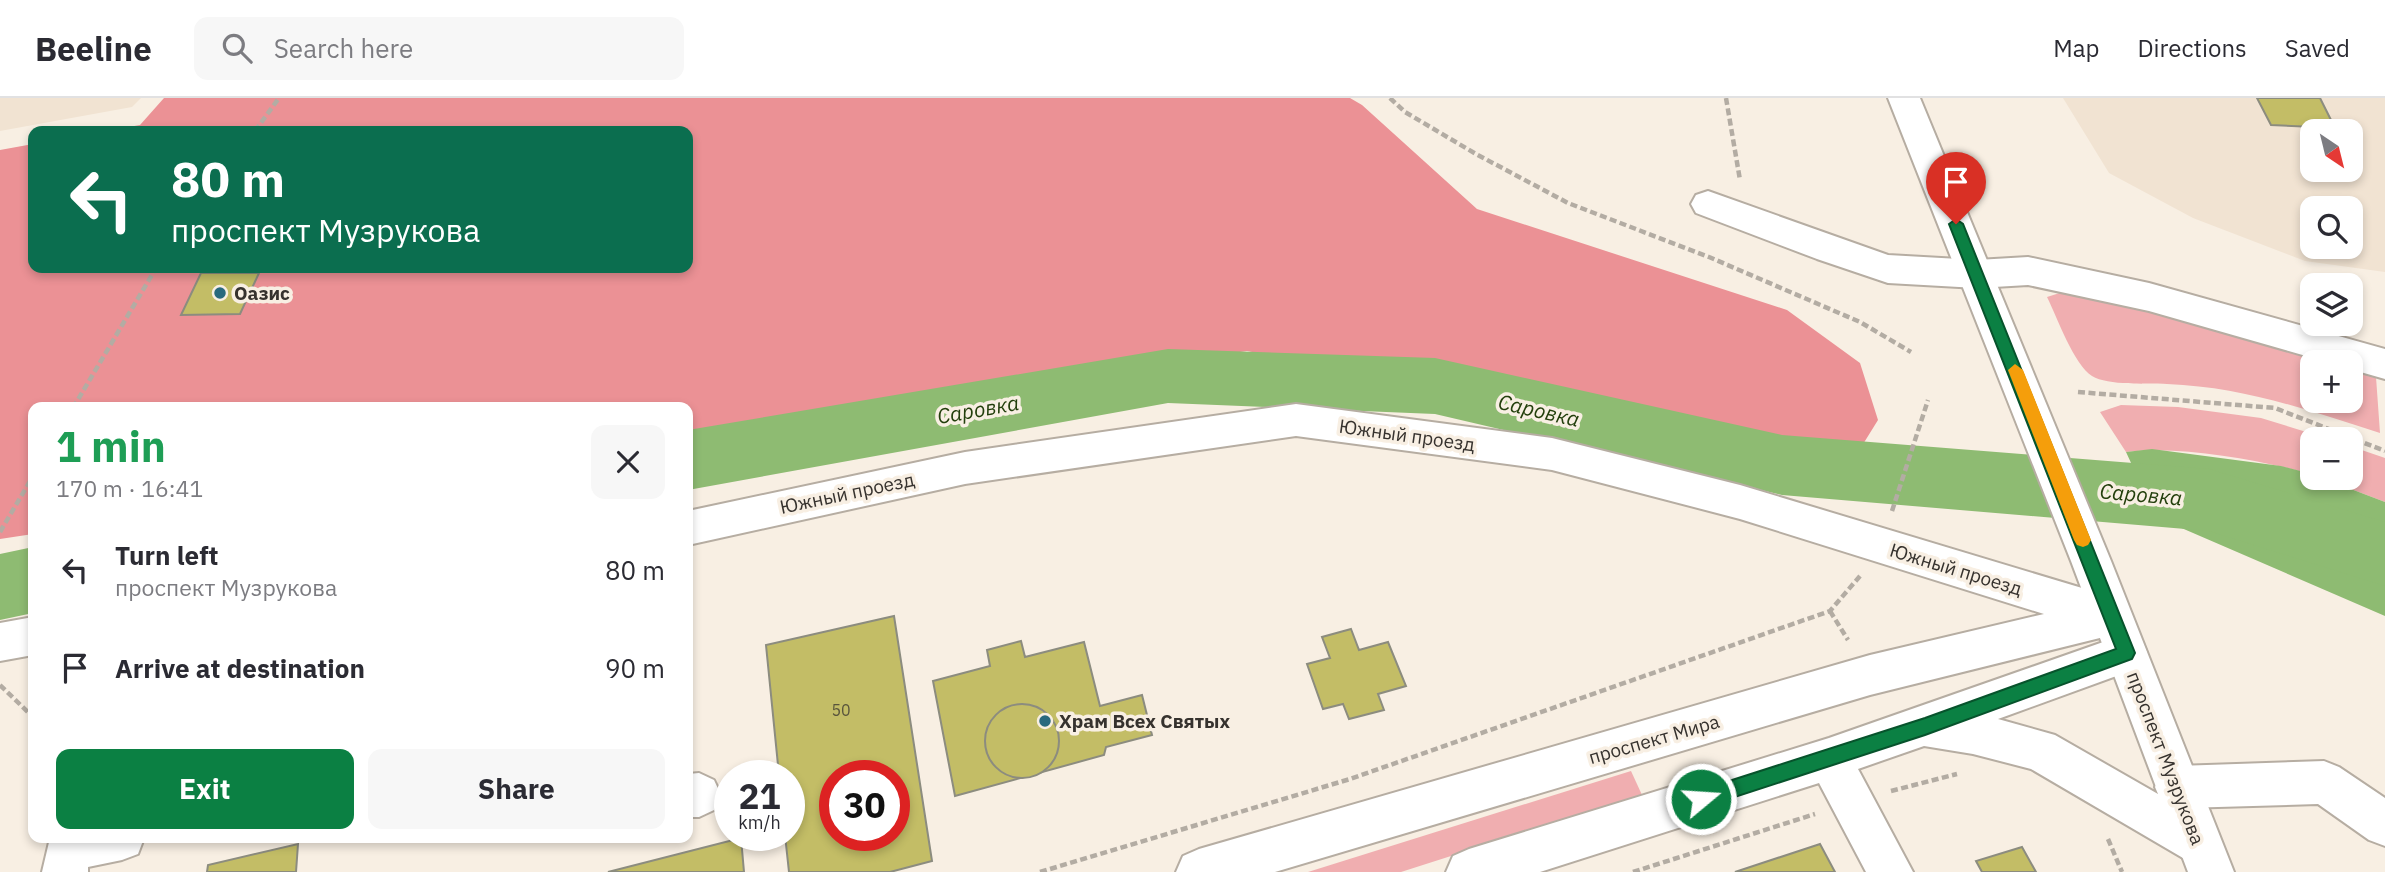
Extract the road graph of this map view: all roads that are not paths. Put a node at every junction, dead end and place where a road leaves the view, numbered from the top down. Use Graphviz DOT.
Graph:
graph roads {
  1 [pos="1904,98"];
  2 [pos="1708,204"];
  3 [pos="1977,274"];
  4 [pos="2385,364"];
  5 [pos="693,527"];
  6 [pos="2119,634"];
  7 [pos="28,637"];
  8 [pos="0,642"];
  9 [pos="1925,727"];
  10 [pos="1829,759"];
  11 [pos="2177,787"];
  12 [pos="2385,824"];
  13 [pos="97,843"];
  14 [pos="2205,857"];
  15 [pos="65,872"];
  16 [pos="1199,872"];
  17 [pos="1469,872"];
  18 [pos="1891,872"];
  1 -- 3 [label="street, проспект Музрукова"];
  2 -- 3 [label="street"];
  3 -- 4 [label="street"];
  3 -- 6 [label="street, проспект Музрукова"];
  5 -- 6 [label="street, Южный проезд"];
  6 -- 9 [label="street"];
  6 -- 11 [label="street, проспект Музрукова"];
  6 -- 16 [label="street, проспект Мира"];
  7 -- 8 [label="street"];
  9 -- 10 [label="street"];
  9 -- 14 [label="street"];
  10 -- 17 [label="street"];
  10 -- 18 [label="street"];
  11 -- 12 [label="street"];
  11 -- 14 [label="street, проспект Музрукова"];
  13 -- 15 [label="street"];
}
